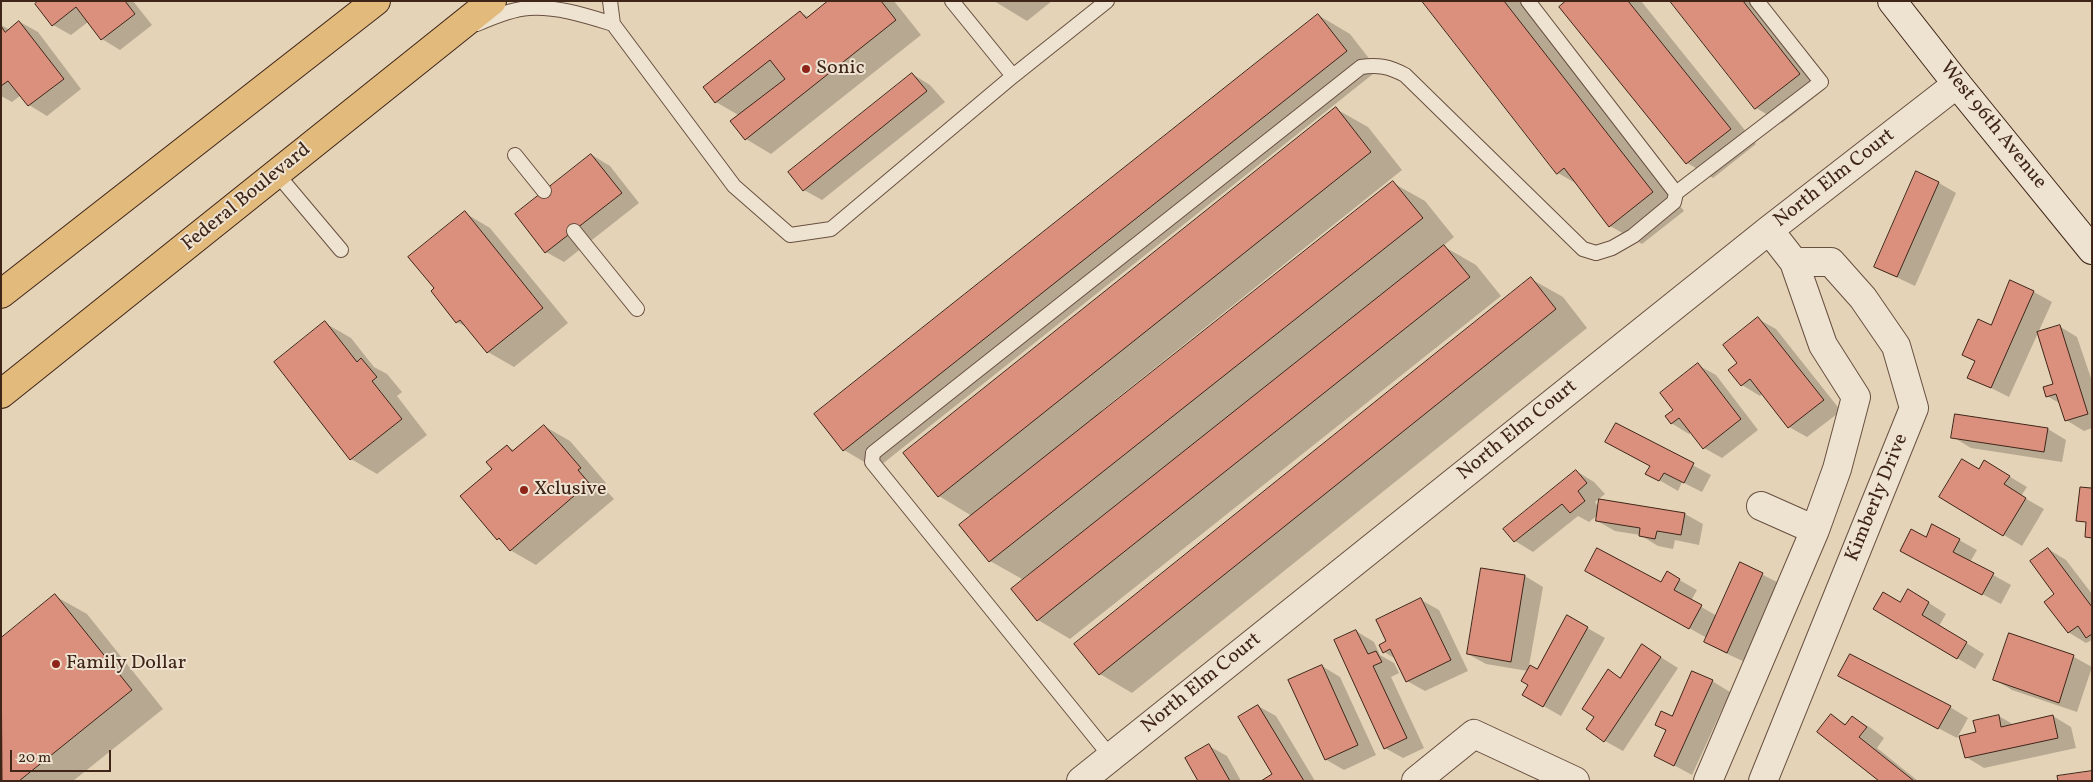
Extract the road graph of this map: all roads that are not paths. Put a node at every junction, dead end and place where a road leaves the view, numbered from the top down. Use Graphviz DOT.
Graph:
graph roads {
  1 [pos="376,1"];
  2 [pos="492,1"];
  3 [pos="610,1"];
  4 [pos="952,1"];
  5 [pos="1107,1"];
  6 [pos="1528,1"];
  7 [pos="1757,1"];
  8 [pos="1892,1"];
  9 [pos="613,24"];
  10 [pos="451,34"];
  11 [pos="1012,76"];
  12 [pos="1957,84"];
  13 [pos="514,155"];
  14 [pos="277,174"];
  15 [pos="544,191"];
  16 [pos="1676,192"];
  17 [pos="1769,230"];
  18 [pos="574,231"];
  19 [pos="341,250"];
  20 [pos="2092,250"];
  21 [pos="1794,262"];
  22 [pos="1,294"];
  23 [pos="637,309"];
  24 [pos="1,394"];
  25 [pos="1761,506"];
  26 [pos="1815,530"];
  27 [pos="1111,757"];
  28 [pos="1081,781"];
  29 [pos="1416,781"];
  30 [pos="1575,781"];
  31 [pos="1708,781"];
  32 [pos="1763,781"];
  1 -- 22 [label="main road"];
  2 -- 10 [label="main road, Federal Boulevard"];
  3 -- 9 [label="lane"];
  4 -- 11 [label="lane"];
  5 -- 11 [label="lane"];
  6 -- 16 [label="lane"];
  7 -- 16 [label="lane"];
  8 -- 12 [label="street, West 96th Avenue"];
  9 -- 10 [label="lane"];
  9 -- 11 [label="lane"];
  10 -- 14 [label="main road, Federal Boulevard"];
  12 -- 17 [label="street, North Elm Court"];
  12 -- 20 [label="street, West 96th Avenue"];
  13 -- 15 [label="lane"];
  14 -- 19 [label="lane"];
  14 -- 24 [label="main road, Federal Boulevard"];
  16 -- 27 [label="lane"];
  17 -- 21 [label="street"];
  17 -- 27 [label="street, North Elm Court"];
  18 -- 23 [label="lane"];
  21 -- 26 [label="street"];
  21 -- 32 [label="street, Kimberly Drive"];
  25 -- 26 [label="street"];
  26 -- 31 [label="street"];
  27 -- 28 [label="street, North Elm Court"];
  29 -- 30 [label="street"];
}
